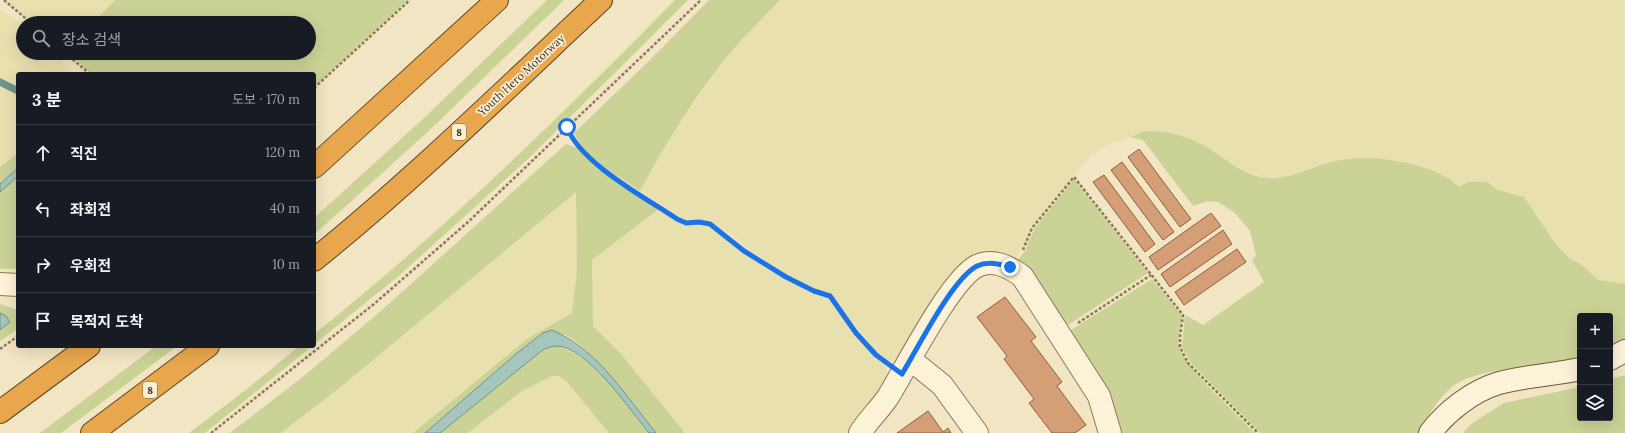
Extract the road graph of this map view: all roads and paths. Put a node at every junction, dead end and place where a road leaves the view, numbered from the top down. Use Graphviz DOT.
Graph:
graph roads {
  1 [pos="4,0"];
  2 [pos="410,0"];
  3 [pos="497,0"];
  4 [pos="601,0"];
  5 [pos="701,0"];
  6 [pos="23,16"];
  7 [pos="73,60"];
  8 [pos="88,72"];
  9 [pos="316,86"];
  10 [pos="567,127"];
  11 [pos="316,165"];
  12 [pos="316,258"];
  13 [pos="1010,267"];
  14 [pos="1151,275"];
  15 [pos="0,284"];
  16 [pos="16,285"];
  17 [pos="1060,335"];
  18 [pos="16,338"];
  19 [pos="86,348"];
  20 [pos="205,348"];
  21 [pos="0,350"];
  22 [pos="1625,351"];
  23 [pos="1613,357"];
  24 [pos="906,367"];
  25 [pos="1577,370"];
  26 [pos="0,412"];
  27 [pos="92,433"];
  28 [pos="211,433"];
  29 [pos="860,433"];
  30 [pos="977,433"];
  31 [pos="1110,433"];
  32 [pos="1258,433"];
  33 [pos="1430,433"];
  1 -- 6 [label="path"];
  2 -- 9 [label="path"];
  3 -- 11 [label="highway"];
  4 -- 12 [label="highway, Youth Hero Motorway / 8"];
  5 -- 10 [label="path"];
  7 -- 8 [label="path"];
  10 -- 24 [label="path"];
  10 -- 28 [label="path"];
  13 -- 14 [label="path"];
  13 -- 17 [label="street"];
  13 -- 24 [label="street"];
  14 -- 17 [label="path"];
  14 -- 32 [label="path"];
  15 -- 16 [label="street"];
  17 -- 31 [label="street"];
  18 -- 21 [label="path"];
  19 -- 26 [label="highway"];
  20 -- 27 [label="highway, 8"];
  22 -- 23 [label="street"];
  24 -- 29 [label="street"];
  24 -- 30 [label="street"];
  25 -- 33 [label="street"];
}
